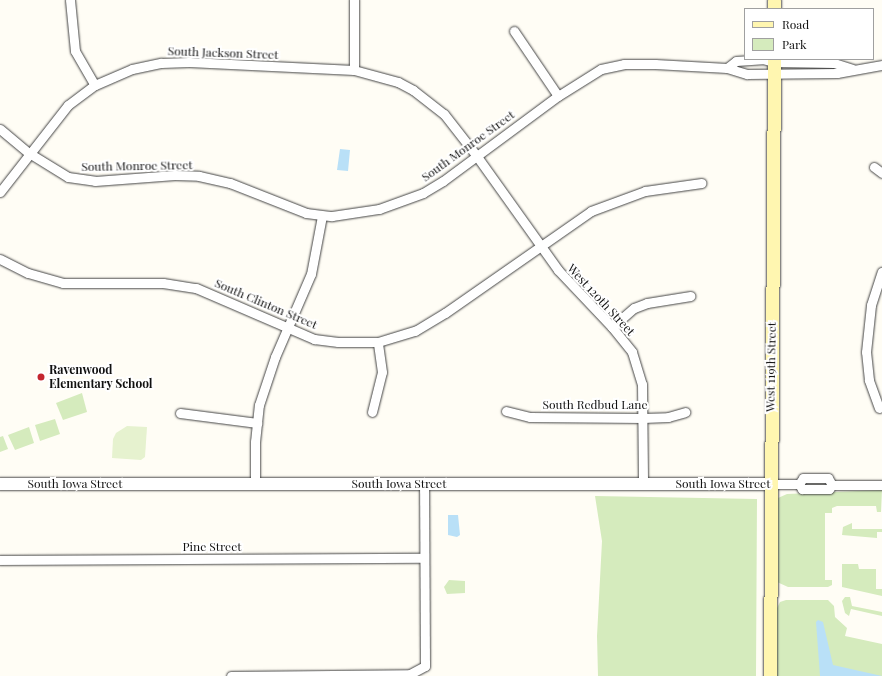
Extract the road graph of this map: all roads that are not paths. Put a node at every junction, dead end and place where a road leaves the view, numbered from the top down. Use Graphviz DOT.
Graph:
graph roads {
  1 [pos="70,0"];
  2 [pos="354,0"];
  3 [pos="514,31"];
  4 [pos="744,60"];
  5 [pos="752,60"];
  6 [pos="774,65"];
  7 [pos="882,65"];
  8 [pos="727,68"];
  9 [pos="354,70"];
  10 [pos="95,85"];
  11 [pos="558,96"];
  12 [pos="0,129"];
  13 [pos="31,154"];
  14 [pos="476,155"];
  15 [pos="874,167"];
  16 [pos="882,173"];
  17 [pos="700,184"];
  18 [pos="0,192"];
  19 [pos="322,216"];
  20 [pos="540,246"];
  21 [pos="0,259"];
  22 [pos="882,272"];
  23 [pos="690,296"];
  24 [pos="288,327"];
  25 [pos="612,327"];
  26 [pos="378,342"];
  27 [pos="879,408"];
  28 [pos="506,411"];
  29 [pos="372,412"];
  30 [pos="685,412"];
  31 [pos="180,413"];
  32 [pos="643,418"];
  33 [pos="257,423"];
  34 [pos="0,484"];
  35 [pos="255,484"];
  36 [pos="424,484"];
  37 [pos="643,484"];
  38 [pos="770,484"];
  39 [pos="882,485"];
  40 [pos="423,558"];
  41 [pos="0,560"];
  42 [pos="231,676"];
  43 [pos="770,676"];
  1 -- 10 [label="street"];
  2 -- 9 [label="street"];
  3 -- 11 [label="street"];
  4 -- 8 [label="street, South Monroe Street"];
  5 -- 6 [label="street, South Monroe Street"];
  6 -- 7 [label="street, South Monroe Street"];
  6 -- 8 [label="street, South Monroe Street"];
  6 -- 38 [label="main road, West 119th Street"];
  8 -- 11 [label="street, South Monroe Street"];
  9 -- 10 [label="street, South Jackson Street"];
  9 -- 14 [label="street, South Jackson Street"];
  10 -- 13 [label="street, South Jackson Street"];
  11 -- 14 [label="street, South Monroe Street"];
  12 -- 13 [label="street, South Monroe Street"];
  13 -- 18 [label="street, South Jackson Street"];
  13 -- 19 [label="street, South Monroe Street"];
  14 -- 19 [label="street, South Monroe Street"];
  14 -- 20 [label="street, West 120th Street"];
  15 -- 16 [label="street"];
  17 -- 20 [label="street, South Clinton Street"];
  19 -- 24 [label="street"];
  20 -- 25 [label="street, West 120th Street"];
  20 -- 26 [label="street, South Clinton Street"];
  21 -- 24 [label="street, South Clinton Street"];
  22 -- 27 [label="street"];
  23 -- 25 [label="street"];
  24 -- 26 [label="street, South Clinton Street"];
  24 -- 33 [label="street"];
  25 -- 32 [label="street, West 120th Street"];
  26 -- 29 [label="street"];
  28 -- 32 [label="street, South Redbud Lane"];
  30 -- 32 [label="street, South Redbud Lane"];
  31 -- 33 [label="street"];
  32 -- 37 [label="street, West 120th Street"];
  33 -- 35 [label="street"];
  34 -- 35 [label="street, South Iowa Street"];
  35 -- 36 [label="street, South Iowa Street"];
  36 -- 37 [label="street, South Iowa Street"];
  36 -- 40 [label="street"];
  37 -- 38 [label="street, South Iowa Street"];
  38 -- 39 [label="street, South Iowa Street"];
  38 -- 43 [label="main road, West 119th Street"];
  40 -- 41 [label="street, Pine Street"];
  40 -- 42 [label="street"];
}
